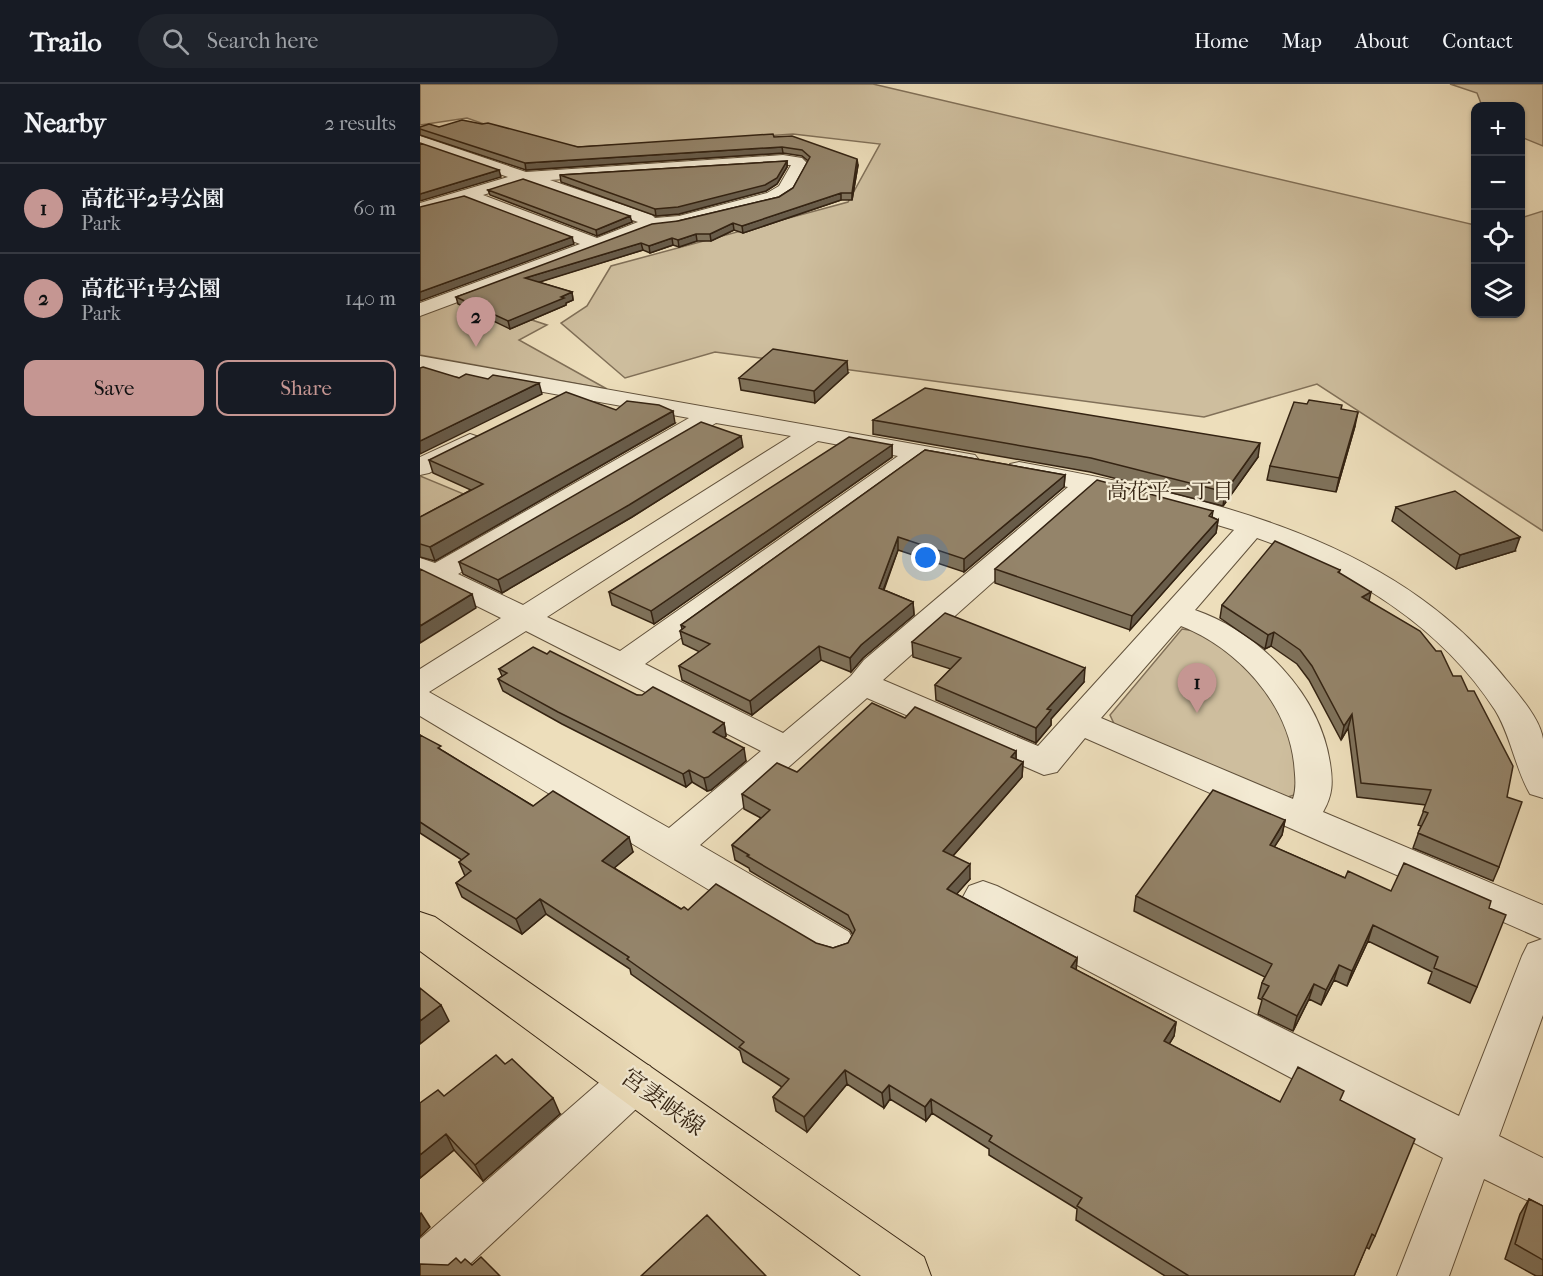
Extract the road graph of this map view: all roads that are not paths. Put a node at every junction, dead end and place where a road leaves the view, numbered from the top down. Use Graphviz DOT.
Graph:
graph roads {
  1 [pos="420,141"];
  2 [pos="797,145"];
  3 [pos="783,160"];
  4 [pos="524,177"];
  5 [pos="466,194"];
  6 [pos="420,207"];
  7 [pos="650,224"];
  8 [pos="594,243"];
  9 [pos="420,286"];
  10 [pos="443,301"];
  11 [pos="420,310"];
  12 [pos="425,367"];
  13 [pos="571,391"];
  14 [pos="541,406"];
  15 [pos="712,415"];
  16 [pos="490,432"];
  17 [pos="812,434"];
  18 [pos="920,452"];
  19 [pos="420,467"];
  20 [pos="1090,482"];
  21 [pos="1252,527"];
  22 [pos="428,571"];
  23 [pos="1175,613"];
  24 [pos="525,618"];
  25 [pos="622,665"];
  26 [pos="420,684"];
  27 [pos="863,684"];
  28 [pos="420,701"];
  29 [pos="1079,722"];
  30 [pos="1532,724"];
  31 [pos="786,749"];
  32 [pos="1543,786"];
  33 [pos="1300,818"];
  34 [pos="672,847"];
  35 [pos="983,897"];
  36 [pos="1543,923"];
  37 [pos="420,929"];
  38 [pos="834,944"];
  39 [pos="1543,956"];
  40 [pos="634,1081"];
  41 [pos="1470,1147"];
  42 [pos="1543,1185"];
  43 [pos="420,1274"];
  44 [pos="905,1276"];
  45 [pos="1423,1276"];
  1 -- 4 [label="street"];
  2 -- 3 [label="street"];
  3 -- 4 [label="street"];
  3 -- 7 [label="street"];
  4 -- 5 [label="street"];
  4 -- 7 [label="street"];
  5 -- 6 [label="street"];
  5 -- 8 [label="street"];
  7 -- 8 [label="street"];
  8 -- 10 [label="street"];
  9 -- 10 [label="street"];
  10 -- 11 [label="street"];
  12 -- 13 [label="street"];
  13 -- 14 [label="street"];
  13 -- 15 [label="street"];
  15 -- 17 [label="street"];
  15 -- 22 [label="street"];
  16 -- 19 [label="street"];
  17 -- 18 [label="street"];
  17 -- 24 [label="street"];
  18 -- 20 [label="street"];
  18 -- 25 [label="street"];
  20 -- 21 [label="street"];
  20 -- 27 [label="street"];
  21 -- 23 [label="street"];
  21 -- 30 [label="street"];
  22 -- 24 [label="street"];
  23 -- 29 [label="street"];
  23 -- 33 [label="street"];
  24 -- 25 [label="street"];
  24 -- 26 [label="street"];
  25 -- 31 [label="street"];
  27 -- 29 [label="street"];
  27 -- 31 [label="street"];
  28 -- 34 [label="street"];
  29 -- 33 [label="street"];
  30 -- 32 [label="street"];
  31 -- 34 [label="street"];
  33 -- 36 [label="street"];
  34 -- 38 [label="street"];
  35 -- 41 [label="street"];
  37 -- 40 [label="main road, 宮妻峡線"];
  39 -- 41 [label="street"];
  40 -- 43 [label="street"];
  40 -- 44 [label="main road, 宮妻峡線"];
  41 -- 42 [label="street"];
  41 -- 45 [label="street"];
}
